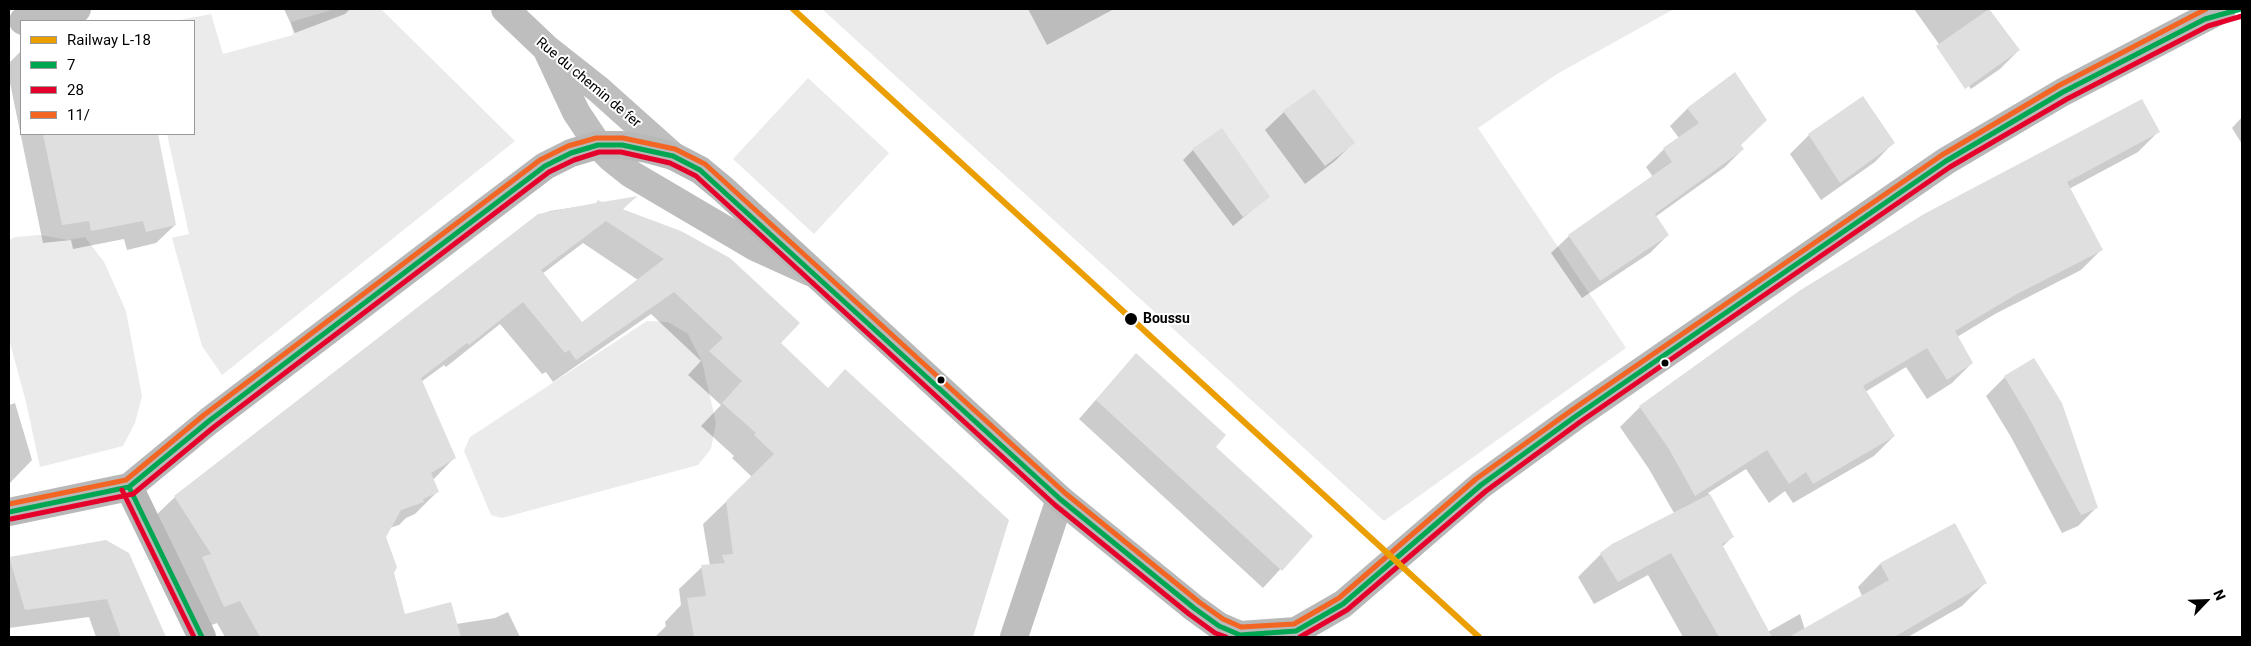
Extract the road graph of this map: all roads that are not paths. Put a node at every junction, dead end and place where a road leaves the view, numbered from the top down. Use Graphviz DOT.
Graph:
graph roads {
  1 [pos="77,9"];
  2 [pos="505,9"];
  3 [pos="2241,9"];
  4 [pos="2213,14"];
  5 [pos="27,20"];
  6 [pos="546,48"];
  7 [pos="576,112"];
  8 [pos="598,145"];
  9 [pos="570,154"];
  10 [pos="673,156"];
  11 [pos="812,273"];
  12 [pos="129,487"];
  13 [pos="1060,499"];
  14 [pos="9,512"];
  15 [pos="1288,635"];
  16 [pos="202,637"];
  17 [pos="1014,637"];
  1 -- 5 [label="street"];
  2 -- 6 [label="street, Rue du chemin de fer"];
  3 -- 4 [label="street"];
  4 -- 15 [label="street"];
  6 -- 7 [label="street"];
  6 -- 10 [label="street, Rue du chemin de fer"];
  7 -- 8 [label="street"];
  7 -- 9 [label="street"];
  8 -- 9 [label="street"];
  8 -- 10 [label="street"];
  8 -- 11 [label="street"];
  9 -- 12 [label="street"];
  10 -- 11 [label="street"];
  11 -- 13 [label="street"];
  12 -- 14 [label="street"];
  12 -- 16 [label="street"];
  13 -- 15 [label="street"];
  13 -- 17 [label="street"];
}
